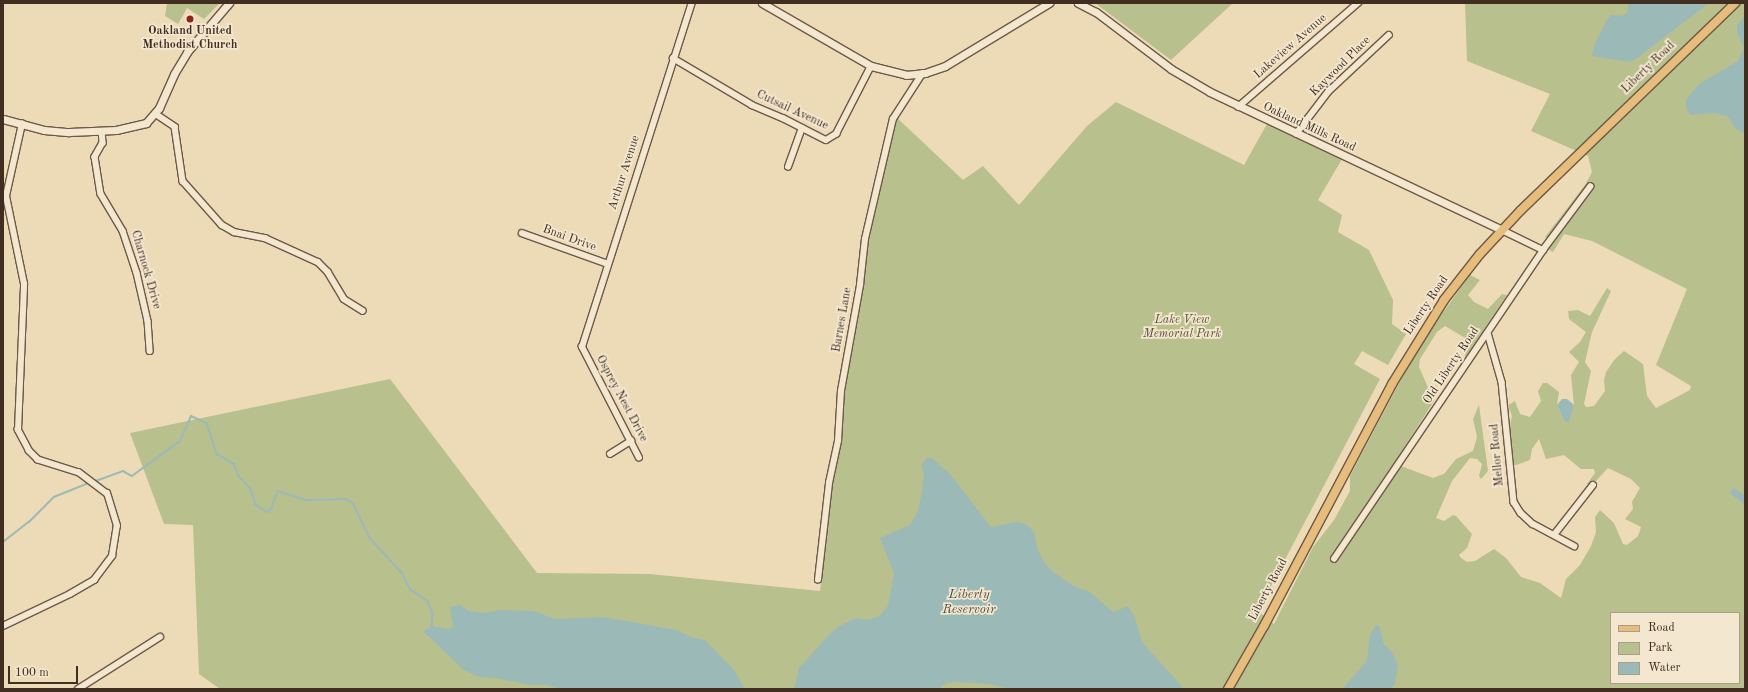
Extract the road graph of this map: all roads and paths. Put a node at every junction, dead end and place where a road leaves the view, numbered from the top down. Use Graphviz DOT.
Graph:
graph roads {
  1 [pos="228,3"];
  2 [pos="692,3"];
  3 [pos="762,3"];
  4 [pos="1049,3"];
  5 [pos="1078,3"];
  6 [pos="1358,3"];
  7 [pos="1734,3"];
  8 [pos="1390,35"];
  9 [pos="673,58"];
  10 [pos="871,66"];
  11 [pos="922,74"];
  12 [pos="1238,107"];
  13 [pos="156,114"];
  14 [pos="3,119"];
  15 [pos="22,124"];
  16 [pos="802,128"];
  17 [pos="102,131"];
  18 [pos="1296,134"];
  19 [pos="788,168"];
  20 [pos="1590,186"];
  21 [pos="1502,230"];
  22 [pos="522,233"];
  23 [pos="1543,250"];
  24 [pos="608,264"];
  25 [pos="363,311"];
  26 [pos="1488,333"];
  27 [pos="583,351"];
  28 [pos="150,352"];
  29 [pos="631,441"];
  30 [pos="610,454"];
  31 [pos="639,458"];
  32 [pos="1594,485"];
  33 [pos="1554,535"];
  34 [pos="1574,546"];
  35 [pos="1334,559"];
  36 [pos="818,580"];
  37 [pos="3,626"];
  38 [pos="160,638"];
  39 [pos="78,689"];
  40 [pos="1228,689"];
  1 -- 13 [label="street"];
  2 -- 9 [label="street, Arthur Avenue"];
  3 -- 10 [label="street"];
  4 -- 11 [label="street"];
  5 -- 12 [label="street, Oakland Mills Road"];
  6 -- 12 [label="street, Lakeview Avenue"];
  7 -- 21 [label="main road, Liberty Road"];
  8 -- 18 [label="street, Kaywood Place"];
  9 -- 16 [label="street, Cutsail Avenue"];
  9 -- 24 [label="street, Arthur Avenue"];
  10 -- 11 [label="street"];
  10 -- 16 [label="street, Cutsail Avenue"];
  11 -- 36 [label="street, Barnes Lane"];
  12 -- 18 [label="street, Oakland Mills Road"];
  13 -- 17 [label="street"];
  13 -- 25 [label="street"];
  14 -- 15 [label="street"];
  15 -- 17 [label="street"];
  15 -- 37 [label="street"];
  16 -- 19 [label="street"];
  17 -- 28 [label="street, Charnock Drive"];
  18 -- 21 [label="street, Oakland Mills Road"];
  20 -- 23 [label="street, Old Liberty Road"];
  21 -- 23 [label="street, Oakland Mills Road"];
  21 -- 40 [label="main road, Liberty Road"];
  22 -- 24 [label="street, Bnai Drive"];
  23 -- 26 [label="street, Old Liberty Road"];
  24 -- 27 [label="street, Arthur Avenue"];
  26 -- 33 [label="street, Mellor Road"];
  26 -- 35 [label="street, Old Liberty Road"];
  27 -- 29 [label="street, Osprey Nest Drive"];
  29 -- 30 [label="street"];
  29 -- 31 [label="street, Osprey Nest Drive"];
  32 -- 33 [label="street"];
  33 -- 34 [label="street, Mellor Road"];
  38 -- 39 [label="street"];
}
